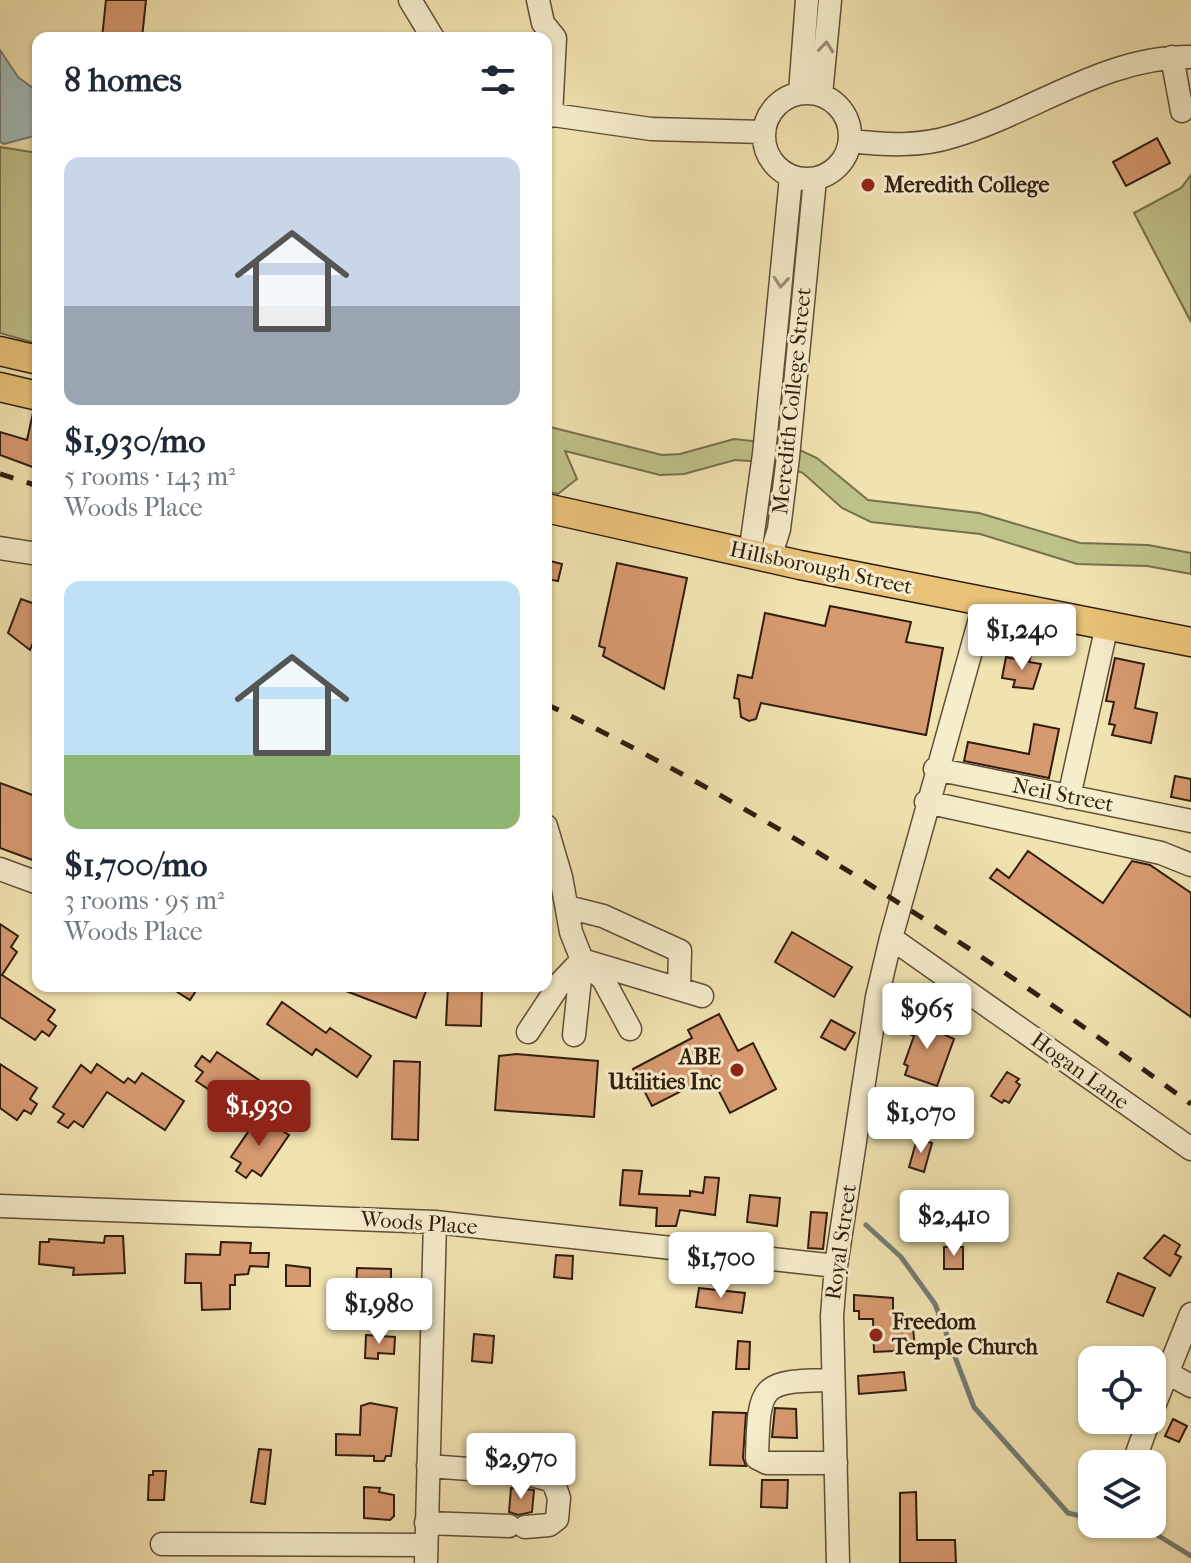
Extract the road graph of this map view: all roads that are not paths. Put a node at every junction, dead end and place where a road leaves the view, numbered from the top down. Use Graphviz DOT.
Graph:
graph roads {
  1 [pos="410,0"];
  2 [pos="538,0"];
  3 [pos="807,0"];
  4 [pos="830,0"];
  5 [pos="429,32"];
  6 [pos="550,32"];
  7 [pos="552,34"];
  8 [pos="1182,57"];
  9 [pos="552,76"];
  10 [pos="811,94"];
  11 [pos="1182,111"];
  12 [pos="552,115"];
  13 [pos="763,132"];
  14 [pos="851,141"];
  15 [pos="791,177"];
  16 [pos="815,179"];
  17 [pos="784,241"];
  18 [pos="808,243"];
  19 [pos="0,351"];
  20 [pos="32,359"];
  21 [pos="0,387"];
  22 [pos="32,395"];
  23 [pos="552,509"];
  24 [pos="0,548"];
  25 [pos="32,553"];
  26 [pos="760,556"];
  27 [pos="985,601"];
  28 [pos="1107,625"];
  29 [pos="1191,642"];
  30 [pos="935,769"];
  31 [pos="984,780"];
  32 [pos="1069,797"];
  33 [pos="926,802"];
  34 [pos="975,813"];
  35 [pos="1191,821"];
  36 [pos="552,849"];
  37 [pos="1191,865"];
  38 [pos="0,869"];
  39 [pos="32,881"];
  40 [pos="567,907"];
  41 [pos="891,938"];
  42 [pos="582,960"];
  43 [pos="679,989"];
  44 [pos="702,996"];
  45 [pos="630,1029"];
  46 [pos="528,1032"];
  47 [pos="574,1035"];
  48 [pos="1191,1149"];
  49 [pos="0,1206"];
  50 [pos="435,1222"];
  51 [pos="836,1266"];
  52 [pos="1191,1314"];
  53 [pos="1166,1372"];
  54 [pos="833,1380"];
  55 [pos="1191,1386"];
  56 [pos="836,1463"];
  57 [pos="428,1466"];
  58 [pos="426,1543"];
  59 [pos="162,1544"];
  60 [pos="838,1563"];
  1 -- 5 [label="street"];
  2 -- 6 [label="street"];
  3 -- 10 [label="street"];
  10 -- 4 [label="street, one-way"];
  7 -- 9 [label="street"];
  8 -- 11 [label="street"];
  8 -- 14 [label="street"];
  10 -- 13 [label="street"];
  10 -- 14 [label="street"];
  12 -- 13 [label="street"];
  13 -- 15 [label="street"];
  14 -- 16 [label="street"];
  15 -- 16 [label="street"];
  15 -- 17 [label="street, Meredith College Street"];
  16 -- 18 [label="street, Meredith College Street"];
  17 -- 18 [label="street"];
  17 -- 26 [label="street, Meredith College Street, one-way"];
  18 -- 26 [label="street, Meredith College Street"];
  19 -- 20 [label="main road"];
  21 -- 22 [label="main road"];
  23 -- 26 [label="main road, Hillsborough Street"];
  24 -- 25 [label="street"];
  26 -- 27 [label="main road, Hillsborough Street"];
  27 -- 28 [label="main road, Hillsborough Street"];
  27 -- 30 [label="street, Royal Street"];
  28 -- 29 [label="main road, Hillsborough Street"];
  28 -- 32 [label="street"];
  30 -- 31 [label="street, Neil Street"];
  30 -- 33 [label="street, Royal Street"];
  31 -- 32 [label="street, Neil Street"];
  31 -- 34 [label="street"];
  32 -- 35 [label="street, Neil Street"];
  33 -- 34 [label="street"];
  33 -- 41 [label="street, Royal Street"];
  34 -- 37 [label="street"];
  36 -- 40 [label="street"];
  38 -- 39 [label="street"];
  40 -- 42 [label="street"];
  40 -- 43 [label="street"];
  41 -- 48 [label="street, Hogan Lane"];
  41 -- 51 [label="street, Royal Street"];
  42 -- 43 [label="street"];
  42 -- 45 [label="street"];
  42 -- 46 [label="street"];
  42 -- 47 [label="street"];
  43 -- 44 [label="street"];
  49 -- 50 [label="street, Woods Place"];
  50 -- 51 [label="street, Woods Place"];
  50 -- 57 [label="street"];
  51 -- 54 [label="street, Royal Street"];
  52 -- 53 [label="street"];
  53 -- 55 [label="street"];
  54 -- 56 [label="street, Royal Street"];
  54 -- 56 [label="street"];
  56 -- 60 [label="street, Royal Street"];
  57 -- 58 [label="street"];
  57 -- 58 [label="street"];
  58 -- 59 [label="street"];
}
